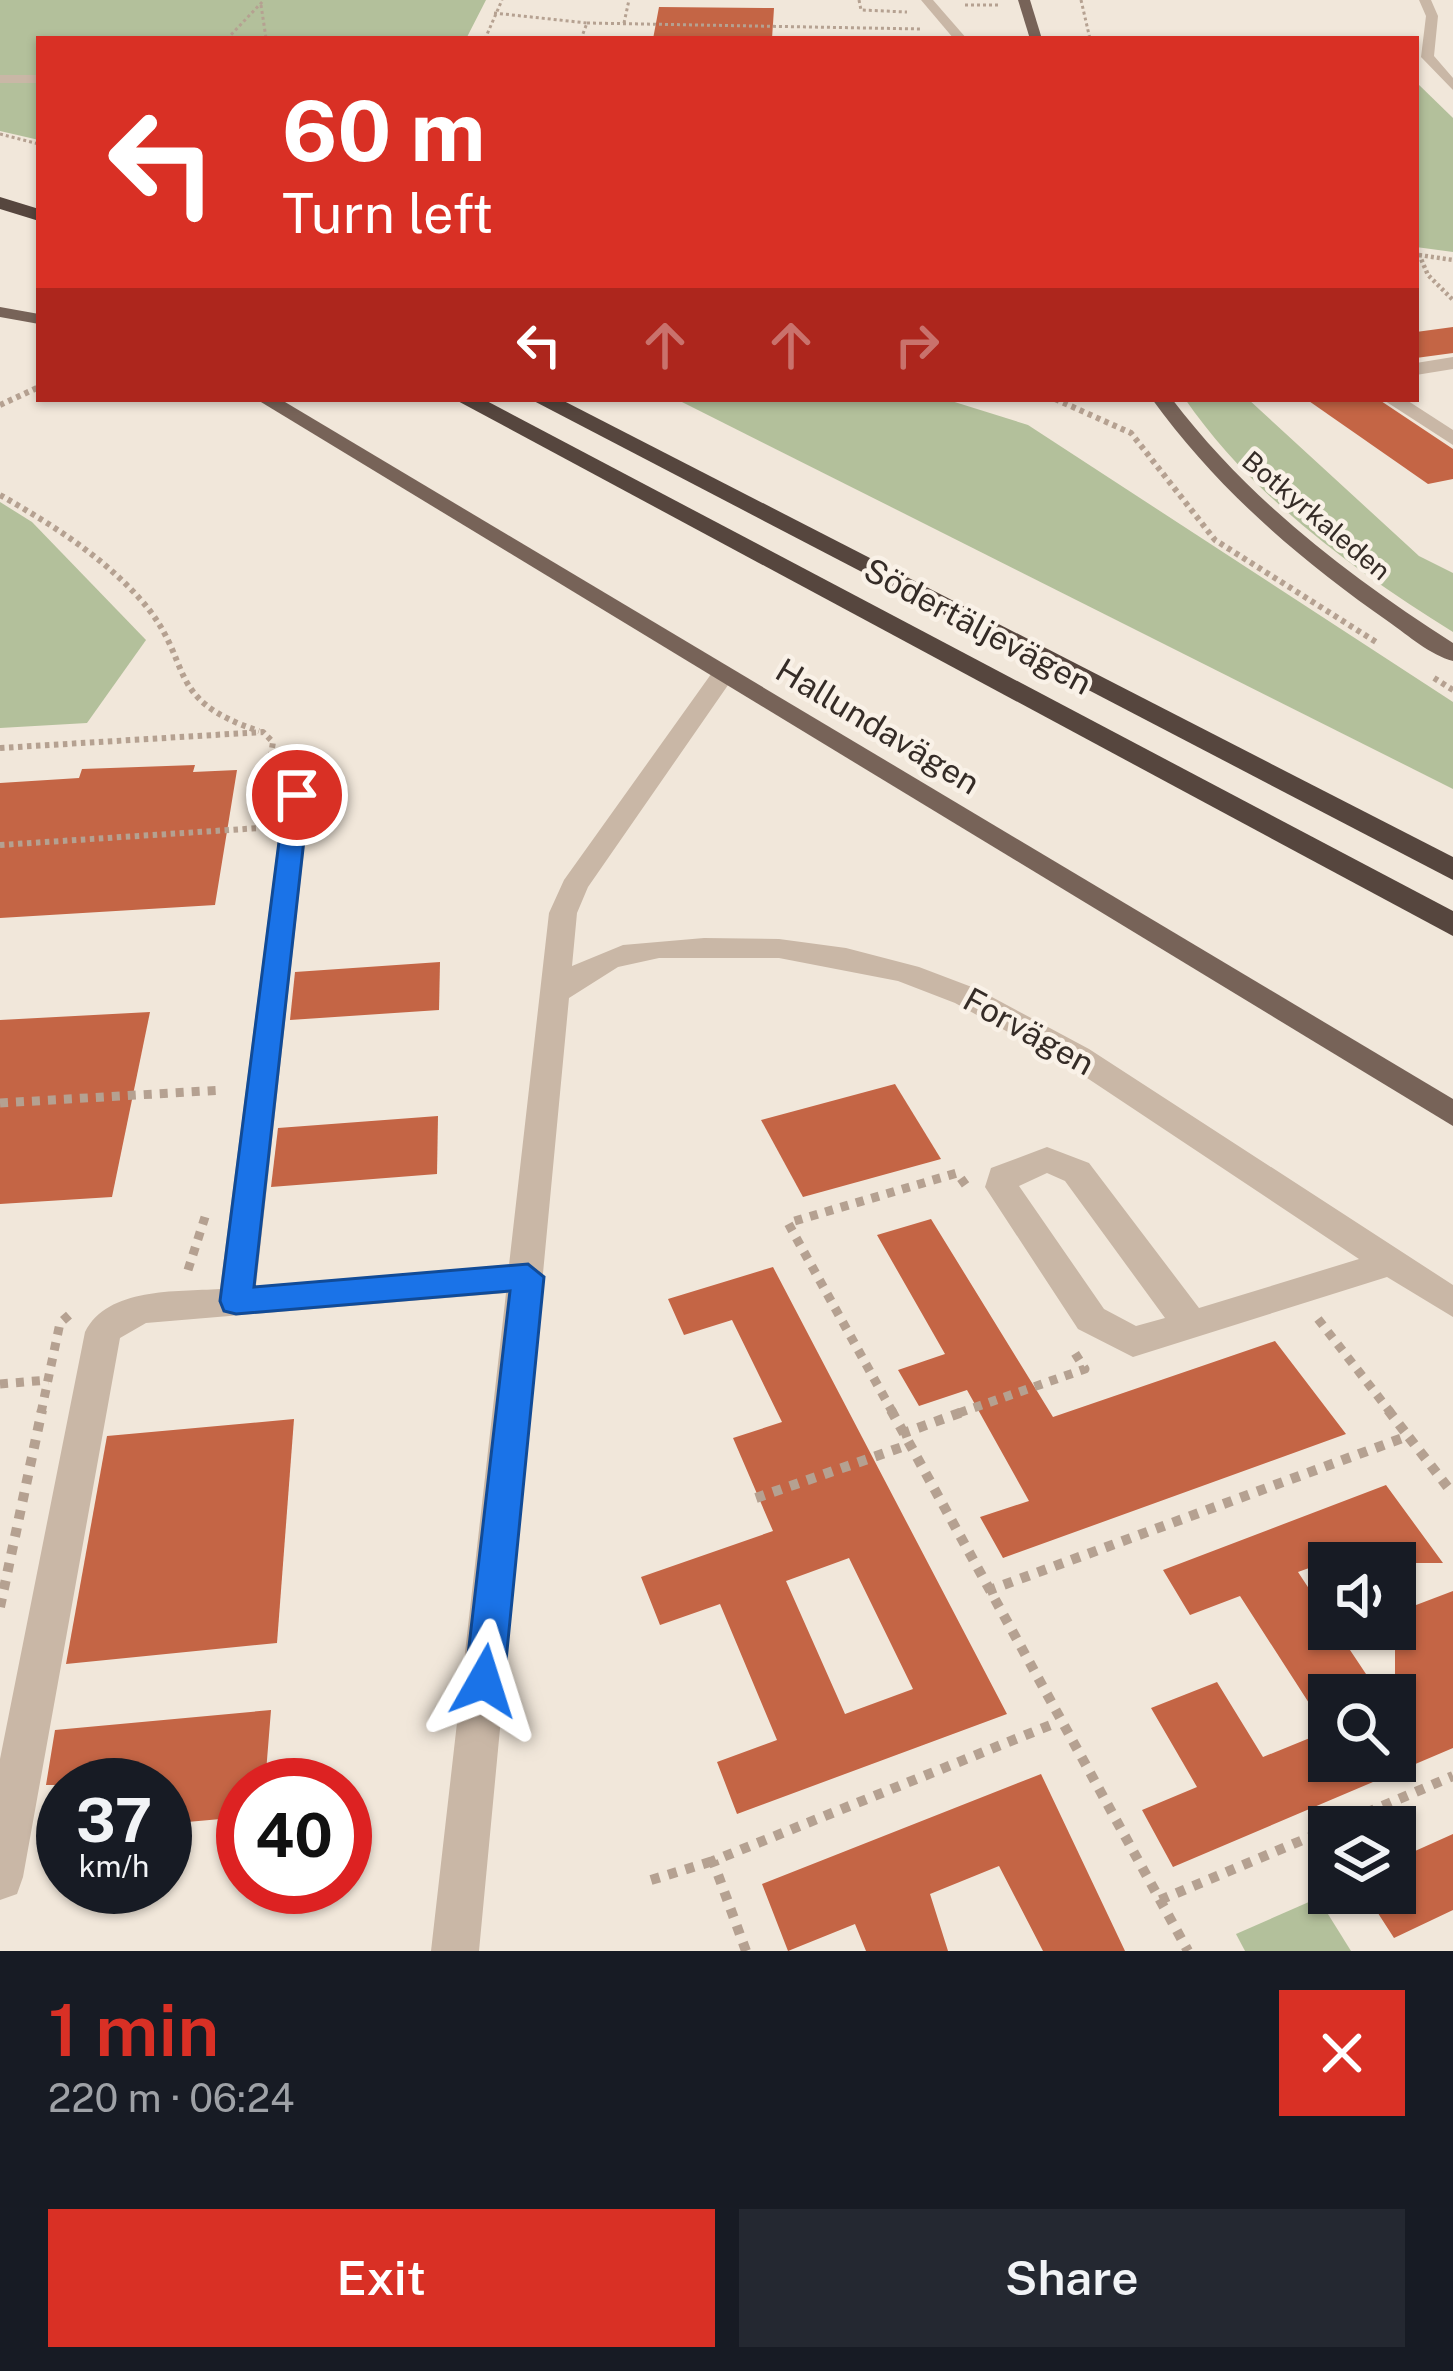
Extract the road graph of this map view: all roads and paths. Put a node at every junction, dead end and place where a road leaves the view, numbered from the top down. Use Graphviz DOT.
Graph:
graph roads {
  1 [pos="502,0"];
  2 [pos="628,0"];
  3 [pos="860,0"];
  4 [pos="927,0"];
  5 [pos="1024,0"];
  6 [pos="1081,0"];
  7 [pos="262,2"];
  8 [pos="1430,2"];
  9 [pos="914,12"];
  10 [pos="494,13"];
  11 [pos="926,20"];
  12 [pos="587,23"];
  13 [pos="624,23"];
  14 [pos="230,36"];
  15 [pos="265,36"];
  16 [pos="486,36"];
  17 [pos="582,36"];
  18 [pos="958,36"];
  19 [pos="1035,36"];
  20 [pos="1089,36"];
  21 [pos="1427,57"];
  22 [pos="1453,59"];
  23 [pos="0,79"];
  24 [pos="36,79"];
  25 [pos="1453,86"];
  26 [pos="0,134"];
  27 [pos="36,143"];
  28 [pos="0,182"];
  29 [pos="36,192"];
  30 [pos="0,203"];
  31 [pos="36,214"];
  32 [pos="1419,254"];
  33 [pos="1419,257"];
  34 [pos="1453,260"];
  35 [pos="1453,300"];
  36 [pos="0,312"];
  37 [pos="36,319"];
  38 [pos="1453,363"];
  39 [pos="1419,369"];
  40 [pos="36,388"];
  41 [pos="271,402"];
  42 [pos="472,402"];
  43 [pos="548,402"];
  44 [pos="1062,402"];
  45 [pos="1164,402"];
  46 [pos="1398,402"];
  47 [pos="0,405"];
  48 [pos="1453,439"];
  49 [pos="0,495"];
  50 [pos="1394,653"];
  51 [pos="1453,654"];
  52 [pos="723,675"];
  53 [pos="1433,678"];
  54 [pos="1453,690"];
  55 [pos="263,732"];
  56 [pos="0,748"];
  57 [pos="269,766"];
  58 [pos="297,795"];
  59 [pos="0,845"];
  60 [pos="256,852"];
  61 [pos="1453,870"];
  62 [pos="1453,925"];
  63 [pos="554,995"];
  64 [pos="226,1066"];
  65 [pos="223,1090"];
  66 [pos="0,1103"];
  67 [pos="220,1112"];
  68 [pos="1453,1114"];
  69 [pos="970,1192"];
  70 [pos="208,1199"];
  71 [pos="1391,1262"];
  72 [pos="184,1275"];
  73 [pos="528,1277"];
  74 [pos="1298,1293"];
  75 [pos="236,1301"];
  76 [pos="1453,1303"];
  77 [pos="76,1309"];
  78 [pos="1191,1325"];
  79 [pos="1060,1330"];
  80 [pos="48,1380"];
  81 [pos="0,1384"];
  82 [pos="901,1434"];
  83 [pos="1408,1436"];
  84 [pos="908,1445"];
  85 [pos="1453,1494"];
  86 [pos="755,1498"];
  87 [pos="987,1591"];
  88 [pos="0,1607"];
  89 [pos="1058,1722"];
  90 [pos="1453,1776"];
  91 [pos="1383,1806"];
  92 [pos="1308,1838"];
  93 [pos="713,1861"];
  94 [pos="0,1877"];
  95 [pos="651,1880"];
  96 [pos="1160,1900"];
  97 [pos="455,1951"];
  98 [pos="746,1951"];
  99 [pos="1188,1951"];
  1 -- 10 [label="path"];
  2 -- 13 [label="path"];
  3 -- 9 [label="path"];
  4 -- 18 [label="street"];
  5 -- 19 [label="main road"];
  6 -- 20 [label="path"];
  7 -- 14 [label="path"];
  7 -- 15 [label="path"];
  8 -- 21 [label="street"];
  10 -- 12 [label="path"];
  10 -- 16 [label="path"];
  11 -- 13 [label="path"];
  12 -- 13 [label="path"];
  12 -- 17 [label="path"];
  21 -- 22 [label="street"];
  21 -- 25 [label="street"];
  23 -- 24 [label="street"];
  26 -- 27 [label="path"];
  28 -- 29 [label="highway"];
  30 -- 31 [label="highway"];
  32 -- 34 [label="path"];
  33 -- 35 [label="path"];
  36 -- 37 [label="main road"];
  38 -- 39 [label="street"];
  40 -- 47 [label="path"];
  41 -- 52 [label="main road, Hallundavägen"];
  42 -- 62 [label="highway, Södertäljevägen"];
  43 -- 61 [label="highway, Södertäljevägen"];
  44 -- 50 [label="path"];
  45 -- 51 [label="main road, Botkyrkaleden"];
  46 -- 48 [label="street"];
  49 -- 55 [label="path"];
  52 -- 63 [label="street"];
  52 -- 68 [label="main road, Hallundavägen"];
  53 -- 54 [label="path"];
  55 -- 56 [label="path"];
  55 -- 57 [label="path"];
  58 -- 75 [label="street"];
  59 -- 60 [label="path"];
  63 -- 71 [label="street, Forvägen"];
  63 -- 73 [label="street"];
  64 -- 65 [label="path"];
  65 -- 66 [label="path"];
  65 -- 67 [label="path"];
  69 -- 82 [label="path"];
  70 -- 72 [label="path"];
  71 -- 74 [label="street"];
  71 -- 76 [label="street, Forvägen"];
  73 -- 75 [label="street"];
  73 -- 97 [label="street"];
  74 -- 78 [label="street"];
  74 -- 83 [label="path"];
  75 -- 94 [label="street"];
  77 -- 80 [label="path"];
  78 -- 78 [label="street"];
  79 -- 82 [label="path"];
  80 -- 81 [label="path"];
  80 -- 88 [label="path"];
  82 -- 84 [label="path"];
  83 -- 85 [label="path"];
  83 -- 87 [label="path"];
  84 -- 86 [label="path"];
  84 -- 87 [label="path"];
  87 -- 89 [label="path"];
  89 -- 93 [label="path"];
  89 -- 96 [label="path"];
  90 -- 91 [label="path"];
  92 -- 96 [label="path"];
  93 -- 95 [label="path"];
  93 -- 98 [label="path"];
  96 -- 99 [label="path"];
}
